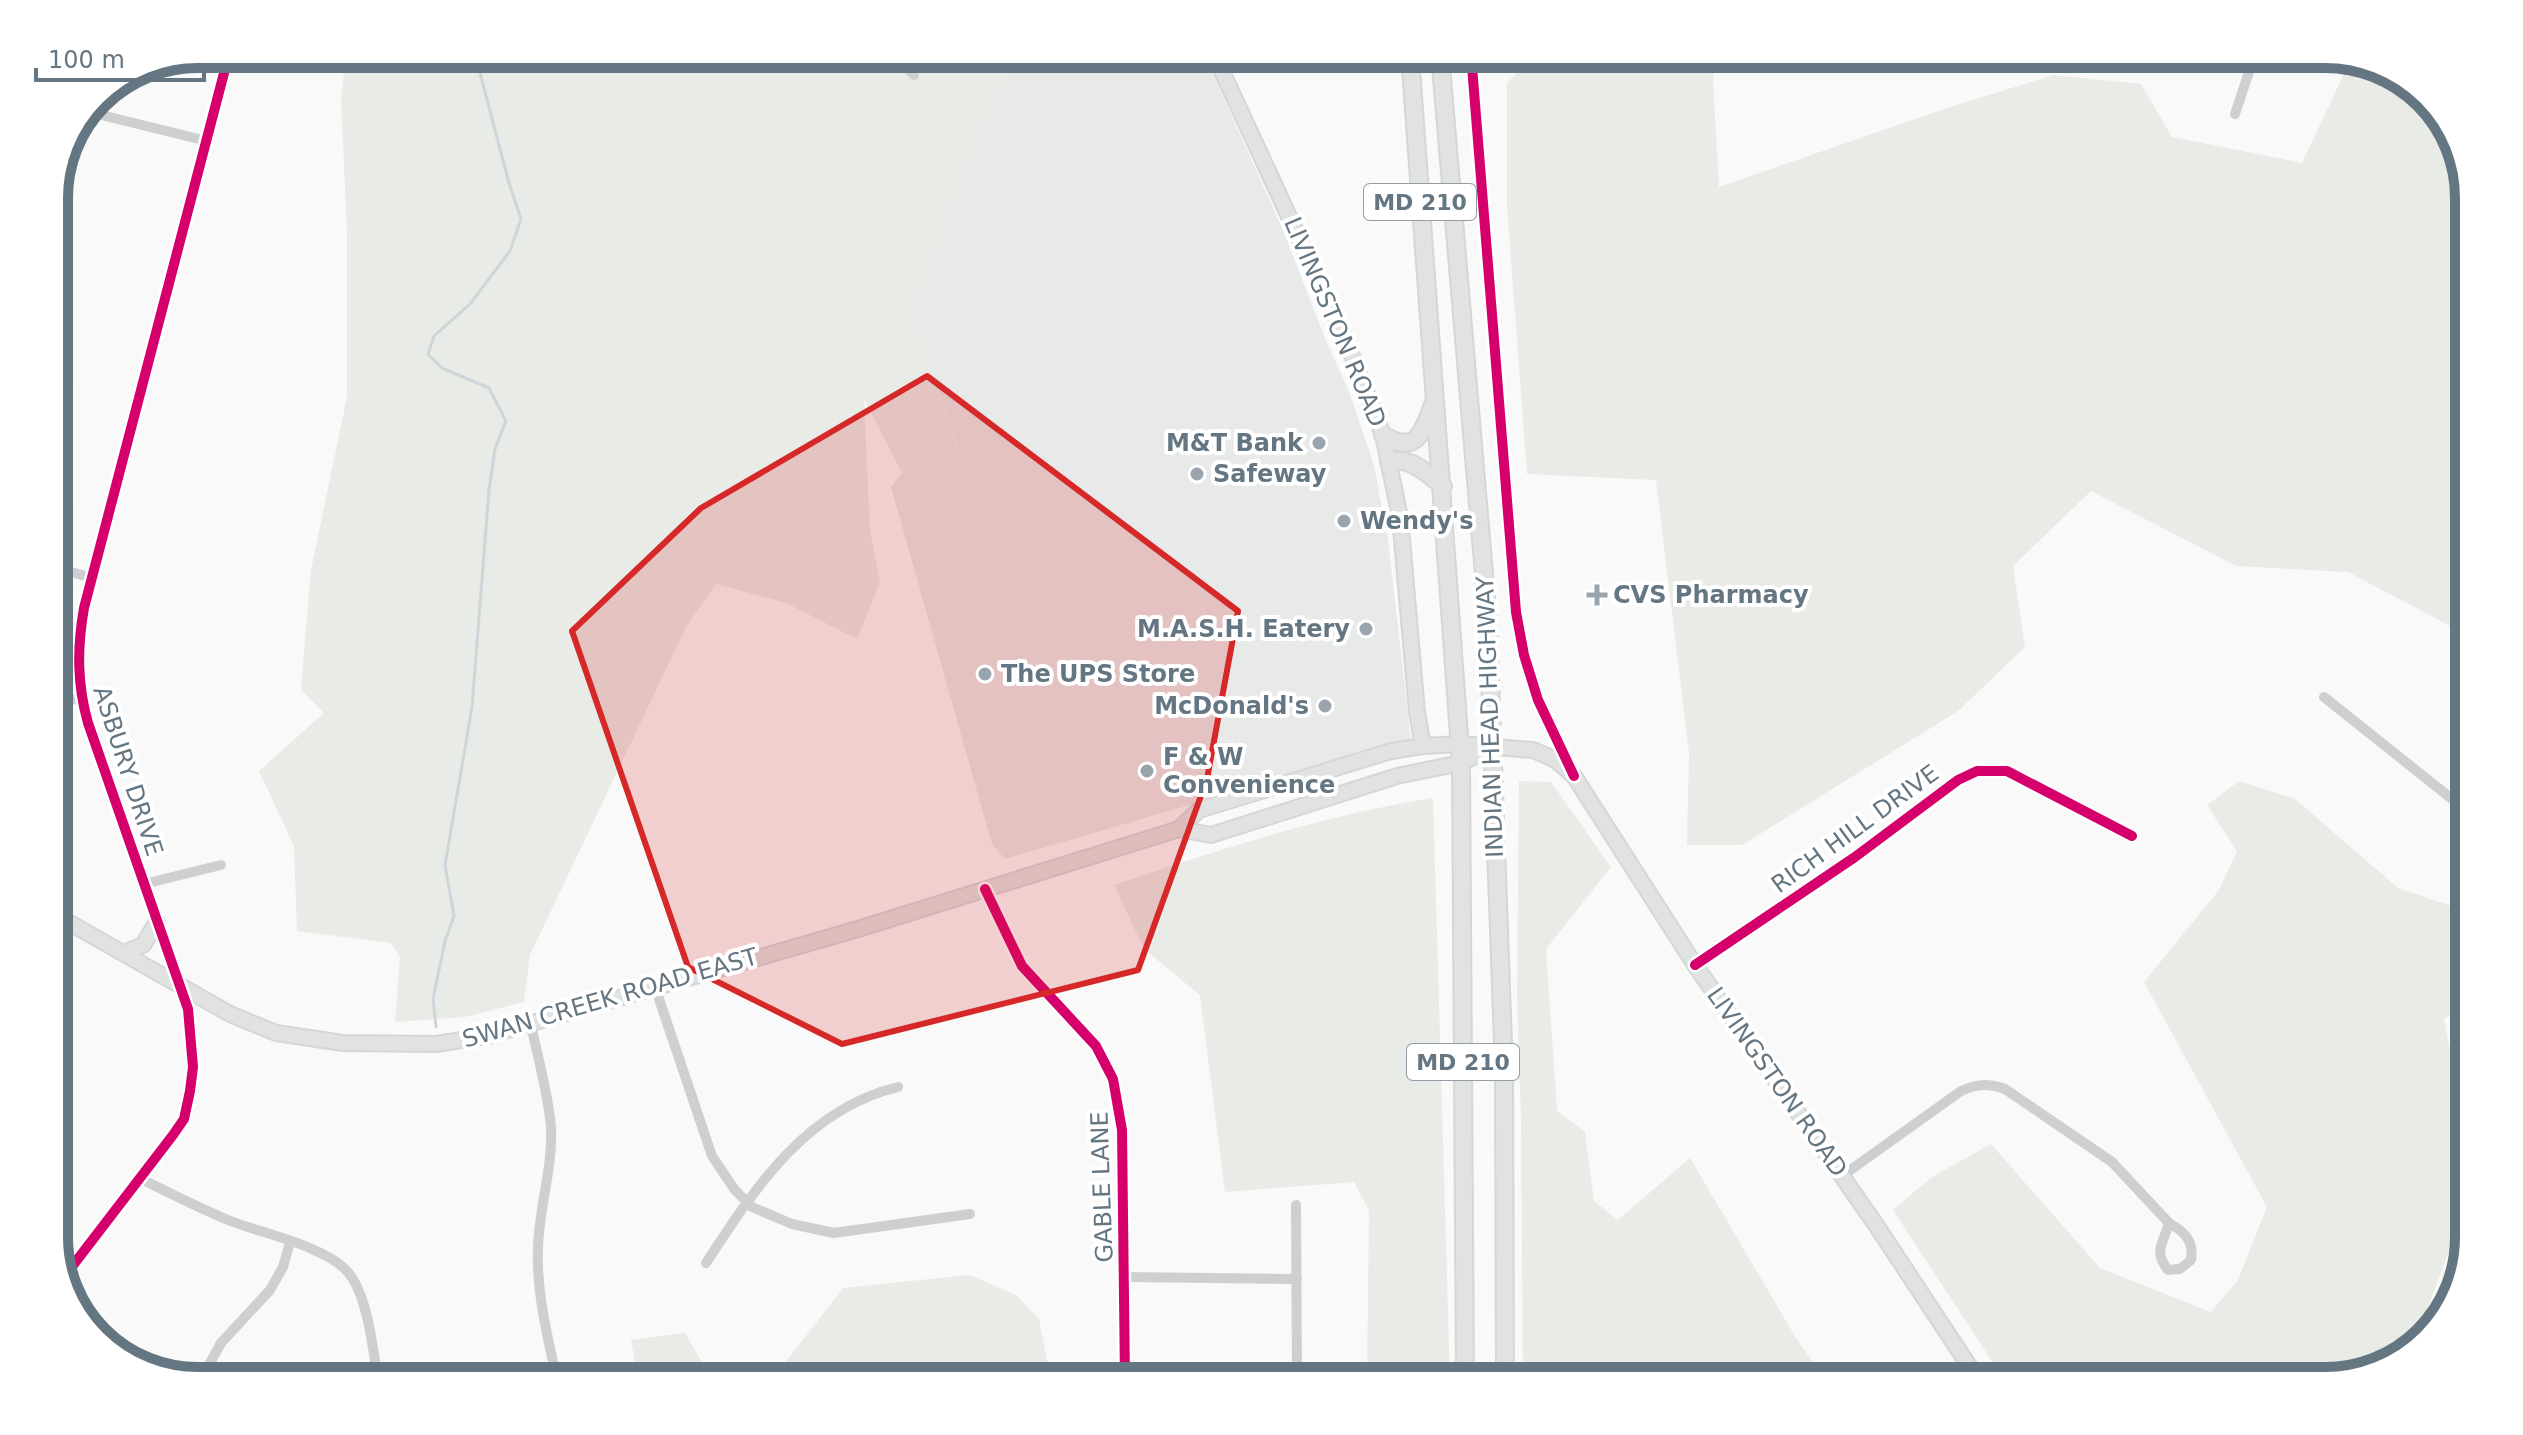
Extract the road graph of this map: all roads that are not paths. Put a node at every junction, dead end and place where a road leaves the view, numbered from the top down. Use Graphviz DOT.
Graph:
graph roads {
  1 [pos="225,68"];
  2 [pos="907,68"];
  3 [pos="1221,68"];
  4 [pos="1411,68"];
  5 [pos="1441,68"];
  6 [pos="1472,68"];
  7 [pos="2250,68"];
  8 [pos="914,75"];
  9 [pos="2235,114"];
  10 [pos="99,115"];
  11 [pos="207,141"];
  12 [pos="1435,400"];
  13 [pos="1383,435"];
  14 [pos="1389,462"];
  15 [pos="1443,486"];
  16 [pos="68,571"];
  17 [pos="92,578"];
  18 [pos="2324,697"];
  19 [pos="81,698"];
  20 [pos="68,700"];
  21 [pos="1460,744"];
  22 [pos="1423,746"];
  23 [pos="1492,748"];
  24 [pos="1461,763"];
  25 [pos="1574,776"];
  26 [pos="2455,801"];
  27 [pos="1179,829"];
  28 [pos="2132,836"];
  29 [pos="221,865"];
  30 [pos="144,884"];
  31 [pos="985,889"];
  32 [pos="68,922"];
  33 [pos="157,922"];
  34 [pos="123,953"];
  35 [pos="1695,965"];
  36 [pos="179,986"];
  37 [pos="655,987"];
  38 [pos="531,1025"];
  39 [pos="898,1087"];
  40 [pos="1842,1176"];
  41 [pos="139,1178"];
  42 [pos="746,1201"];
  43 [pos="1296,1205"];
  44 [pos="970,1214"];
  45 [pos="2169,1223"];
  46 [pos="290,1242"];
  47 [pos="706,1263"];
  48 [pos="72,1267"];
  49 [pos="1125,1277"];
  50 [pos="1297,1279"];
  51 [pos="208,1367"];
  52 [pos="375,1367"];
  53 [pos="554,1367"];
  54 [pos="1125,1367"];
  55 [pos="1297,1367"];
  56 [pos="1465,1367"];
  57 [pos="1505,1367"];
  58 [pos="1970,1367"];
  1 -- 11 [label="street, ASBURY DRIVE"];
  2 -- 8 [label="street"];
  3 -- 13 [label="main road, LIVINGSTON ROAD"];
  4 -- 12 [label="highway, INDIAN HEAD HIGHWAY / MD 210"];
  5 -- 23 [label="highway, INDIAN HEAD HIGHWAY / MD 210"];
  6 -- 25 [label="street"];
  7 -- 9 [label="street"];
  10 -- 11 [label="street"];
  11 -- 17 [label="street, ASBURY DRIVE"];
  12 -- 13 [label="highway"];
  12 -- 15 [label="highway, INDIAN HEAD HIGHWAY / MD 210"];
  13 -- 14 [label="main road, LIVINGSTON ROAD"];
  14 -- 15 [label="highway"];
  14 -- 22 [label="main road, LIVINGSTON ROAD"];
  15 -- 21 [label="highway, INDIAN HEAD HIGHWAY / MD 210"];
  16 -- 17 [label="street"];
  17 -- 19 [label="street, ASBURY DRIVE"];
  18 -- 26 [label="street"];
  19 -- 20 [label="street"];
  19 -- 30 [label="street, ASBURY DRIVE"];
  21 -- 22 [label="main road, SWAN CREEK ROAD EAST"];
  21 -- 23 [label="main road, SWAN CREEK ROAD EAST"];
  21 -- 24 [label="highway, INDIAN HEAD HIGHWAY / MD 210"];
  22 -- 27 [label="main road, SWAN CREEK ROAD EAST"];
  23 -- 24 [label="main road, SWAN CREEK ROAD EAST"];
  23 -- 25 [label="main road, LIVINGSTON ROAD"];
  23 -- 57 [label="highway, INDIAN HEAD HIGHWAY / MD 210"];
  24 -- 27 [label="main road, SWAN CREEK ROAD EAST"];
  24 -- 56 [label="highway, INDIAN HEAD HIGHWAY / MD 210"];
  25 -- 35 [label="main road, LIVINGSTON ROAD"];
  27 -- 31 [label="main road, SWAN CREEK ROAD EAST"];
  28 -- 35 [label="street, RICH HILL DRIVE"];
  29 -- 30 [label="street"];
  30 -- 33 [label="street, ASBURY DRIVE"];
  31 -- 37 [label="main road, SWAN CREEK ROAD EAST"];
  31 -- 49 [label="street, GABLE LANE"];
  32 -- 34 [label="main road, SWAN CREEK ROAD EAST"];
  33 -- 34 [label="main road"];
  33 -- 36 [label="street, ASBURY DRIVE"];
  34 -- 36 [label="main road, SWAN CREEK ROAD EAST"];
  35 -- 40 [label="main road, LIVINGSTON ROAD"];
  36 -- 38 [label="main road, SWAN CREEK ROAD EAST"];
  36 -- 41 [label="street, ASBURY DRIVE"];
  37 -- 38 [label="main road, SWAN CREEK ROAD EAST"];
  37 -- 42 [label="street"];
  38 -- 53 [label="street"];
  39 -- 42 [label="street"];
  40 -- 45 [label="street"];
  40 -- 58 [label="main road, LIVINGSTON ROAD"];
  41 -- 46 [label="street"];
  41 -- 48 [label="street, ASBURY DRIVE"];
  42 -- 44 [label="street"];
  42 -- 47 [label="street"];
  43 -- 50 [label="street"];
  46 -- 51 [label="street"];
  46 -- 52 [label="street"];
  49 -- 50 [label="street"];
  49 -- 54 [label="street, GABLE LANE"];
  50 -- 55 [label="street"];
}
